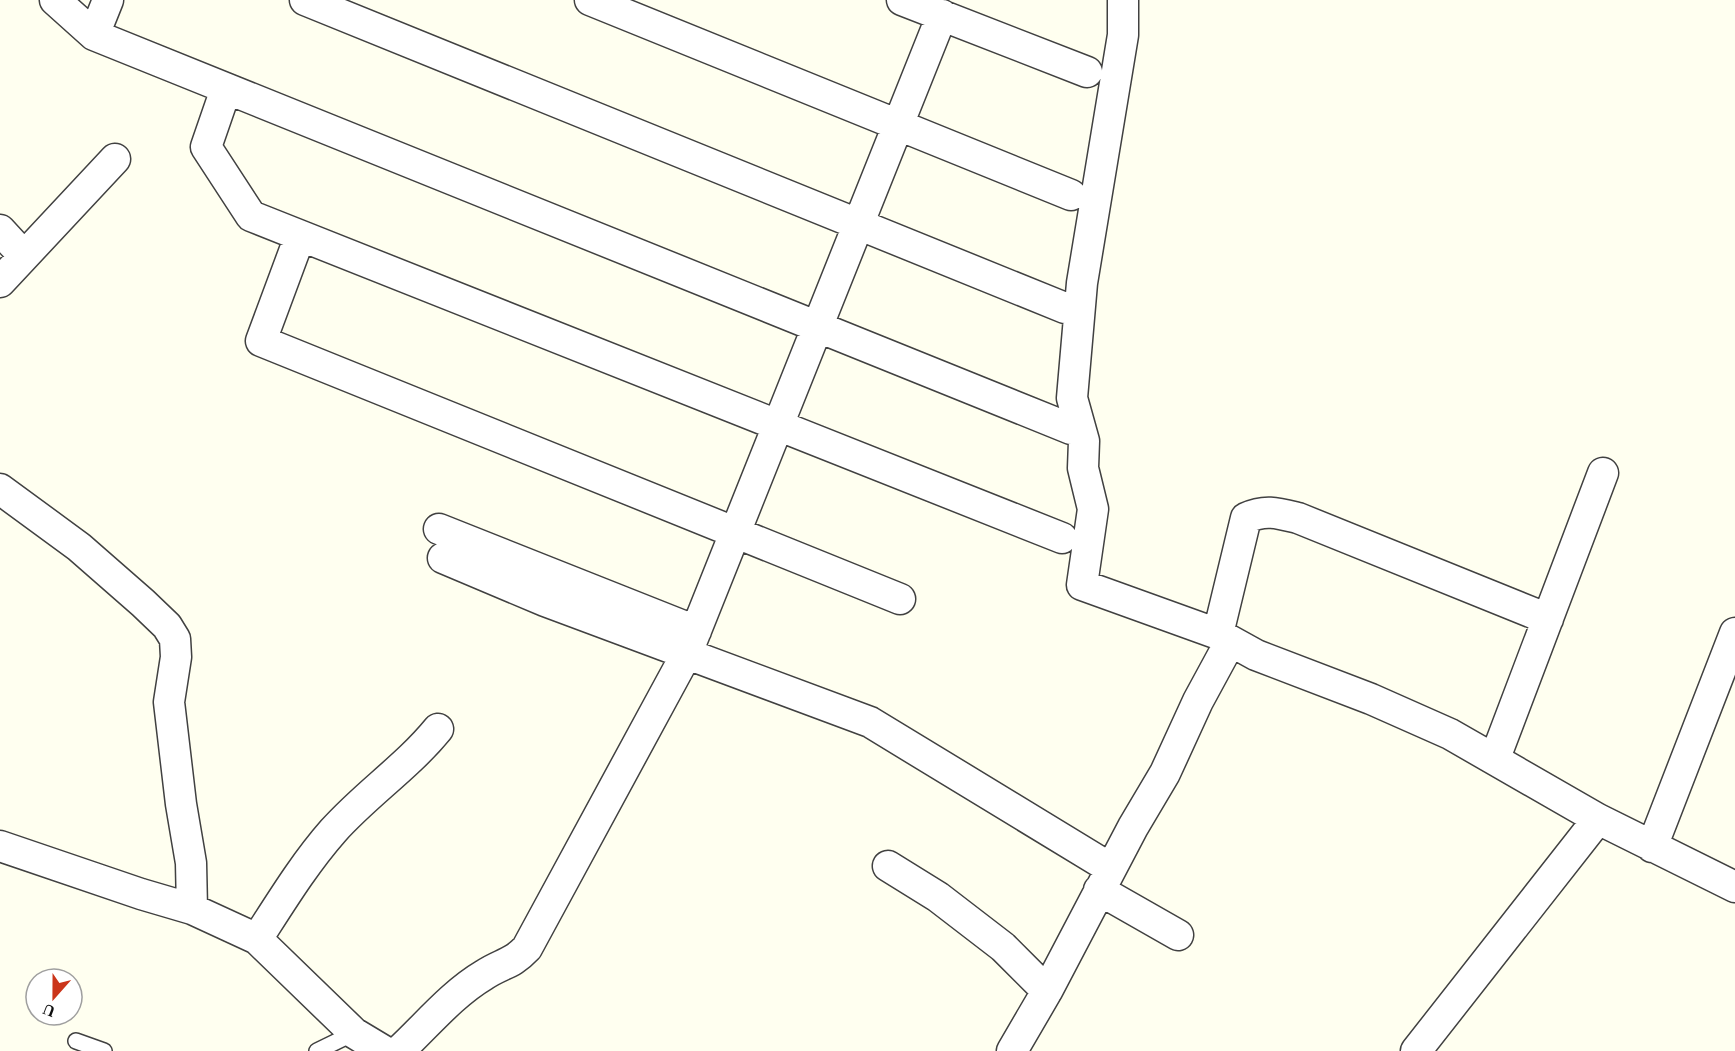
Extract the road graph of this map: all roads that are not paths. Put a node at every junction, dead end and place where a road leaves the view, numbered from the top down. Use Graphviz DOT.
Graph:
graph roads {
  1 [pos="55,0"];
  2 [pos="108,0"];
  3 [pos="305,0"];
  4 [pos="590,0"];
  5 [pos="902,0"];
  6 [pos="1123,0"];
  7 [pos="942,15"];
  8 [pos="94,35"];
  9 [pos="1087,72"];
  10 [pos="226,88"];
  11 [pos="898,125"];
  12 [pos="115,159"];
  13 [pos="1071,195"];
  14 [pos="858,224"];
  15 [pos="0,230"];
  16 [pos="300,236"];
  17 [pos="23,255"];
  18 [pos="0,282"];
  19 [pos="1065,308"];
  20 [pos="818,327"];
  21 [pos="778,426"];
  22 [pos="1071,429"];
  23 [pos="1603,472"];
  24 [pos="0,489"];
  25 [pos="735,533"];
  26 [pos="1062,538"];
  27 [pos="441,544"];
  28 [pos="900,599"];
  29 [pos="1548,619"];
  30 [pos="1735,633"];
  31 [pos="1224,638"];
  32 [pos="692,642"];
  33 [pos="438,729"];
  34 [pos="1495,758"];
  35 [pos="1598,819"];
  36 [pos="0,846"];
  37 [pos="1652,847"];
  38 [pos="888,866"];
  39 [pos="1105,879"];
  40 [pos="1735,887"];
  41 [pos="192,909"];
  42 [pos="1178,935"];
  43 [pos="257,939"];
  44 [pos="1047,990"];
  45 [pos="354,1033"];
  46 [pos="76,1041"];
  47 [pos="415,1046"];
  48 [pos="1015,1050"];
  49 [pos="104,1051"];
  50 [pos="317,1051"];
  51 [pos="384,1051"];
  52 [pos="1416,1051"];
  1 -- 8 [label="street"];
  2 -- 8 [label="street"];
  3 -- 14 [label="street"];
  4 -- 11 [label="street"];
  5 -- 7 [label="street"];
  6 -- 31 [label="street"];
  7 -- 9 [label="street"];
  7 -- 11 [label="street"];
  8 -- 10 [label="street"];
  10 -- 16 [label="street"];
  10 -- 20 [label="street"];
  11 -- 13 [label="street"];
  11 -- 14 [label="street"];
  12 -- 17 [label="street"];
  14 -- 19 [label="street"];
  14 -- 20 [label="street"];
  15 -- 17 [label="street"];
  16 -- 21 [label="street"];
  16 -- 25 [label="street"];
  17 -- 18 [label="street"];
  20 -- 21 [label="street"];
  20 -- 22 [label="street"];
  21 -- 25 [label="street"];
  21 -- 26 [label="street"];
  23 -- 29 [label="street"];
  24 -- 41 [label="street"];
  25 -- 28 [label="street"];
  25 -- 32 [label="street"];
  27 -- 32 [label="street"];
  29 -- 31 [label="street"];
  29 -- 34 [label="street"];
  30 -- 37 [label="street"];
  31 -- 34 [label="street"];
  31 -- 39 [label="street"];
  32 -- 39 [label="street"];
  32 -- 47 [label="street"];
  33 -- 43 [label="street"];
  34 -- 35 [label="street"];
  35 -- 37 [label="street"];
  35 -- 52 [label="street"];
  36 -- 41 [label="street"];
  37 -- 40 [label="street"];
  38 -- 44 [label="street"];
  39 -- 42 [label="street"];
  39 -- 44 [label="street"];
  41 -- 43 [label="street"];
  43 -- 45 [label="street"];
  44 -- 48 [label="street"];
  45 -- 50 [label="lane"];
  45 -- 51 [label="street"];
  46 -- 49 [label="lane"];
}
